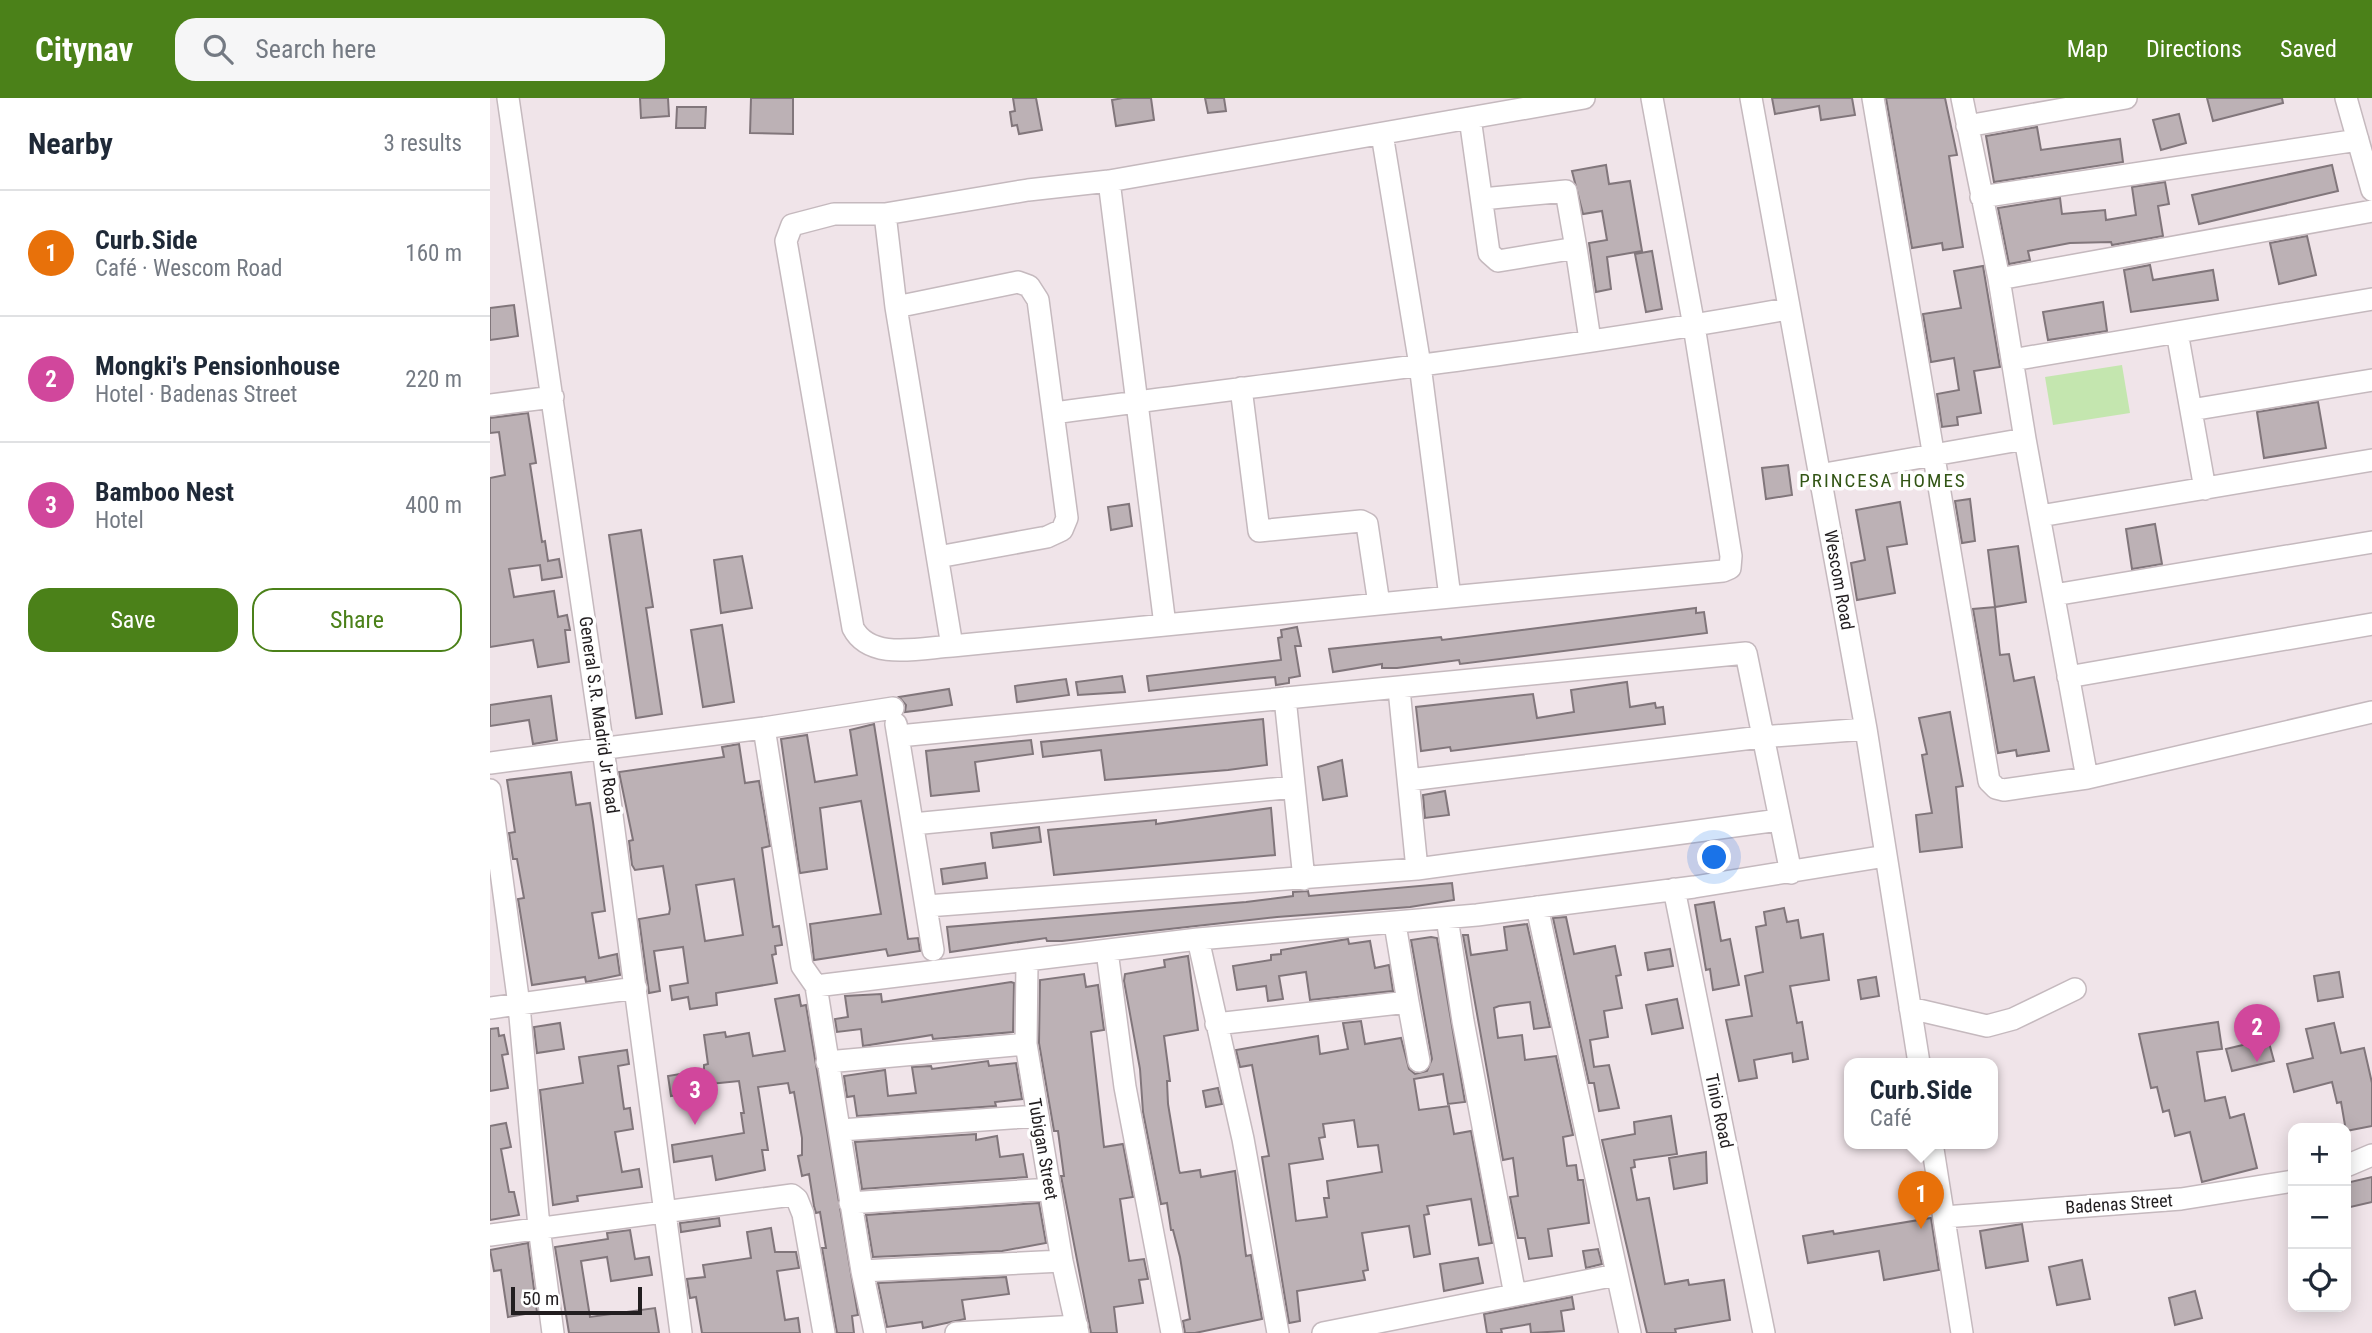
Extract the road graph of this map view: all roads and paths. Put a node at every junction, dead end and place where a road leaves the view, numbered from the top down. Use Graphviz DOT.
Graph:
graph roads {
  1 [pos="508,98"];
  2 [pos="1584,98"];
  3 [pos="1652,98"];
  4 [pos="1751,98"];
  5 [pos="1873,98"];
  6 [pos="1962,98"];
  7 [pos="2126,98"];
  8 [pos="2346,98"];
  9 [pos="1470,118"];
  10 [pos="1967,126"];
  11 [pos="1382,134"];
  12 [pos="2358,140"];
  13 [pos="1109,181"];
  14 [pos="2372,190"];
  15 [pos="1981,197"];
  16 [pos="1482,199"];
  17 [pos="2372,211"];
  18 [pos="885,215"];
  19 [pos="1576,248"];
  20 [pos="1999,279"];
  21 [pos="2372,299"];
  22 [pos="896,307"];
  23 [pos="1787,309"];
  24 [pos="1694,326"];
  25 [pos="2177,332"];
  26 [pos="1590,340"];
  27 [pos="2012,360"];
  28 [pos="1420,365"];
  29 [pos="2372,380"];
  30 [pos="1241,388"];
  31 [pos="553,397"];
  32 [pos="1138,402"];
  33 [pos="490,405"];
  34 [pos="2191,410"];
  35 [pos="1054,413"];
  36 [pos="2025,439"];
  37 [pos="1932,454"];
  38 [pos="2372,460"];
  39 [pos="1819,475"];
  40 [pos="2205,489"];
  41 [pos="2040,516"];
  42 [pos="2372,542"];
  43 [pos="938,557"];
  44 [pos="2054,595"];
  45 [pos="1450,597"];
  46 [pos="1379,604"];
  47 [pos="2372,624"];
  48 [pos="1165,625"];
  49 [pos="952,646"];
  50 [pos="2068,677"];
  51 [pos="1399,689"];
  52 [pos="1285,698"];
  53 [pos="2372,712"];
  54 [pos="764,728"];
  55 [pos="1866,729"];
  56 [pos="899,736"];
  57 [pos="1761,737"];
  58 [pos="603,748"];
  59 [pos="490,763"];
  60 [pos="2087,778"];
  61 [pos="1409,780"];
  62 [pos="1294,788"];
  63 [pos="490,790"];
  64 [pos="1779,820"];
  65 [pos="913,824"];
  66 [pos="1886,856"];
  67 [pos="1417,869"];
  68 [pos="1791,873"];
  69 [pos="1304,879"];
  70 [pos="1674,889"];
  71 [pos="927,906"];
  72 [pos="1538,907"];
  73 [pos="1447,918"];
  74 [pos="1395,924"];
  75 [pos="1198,939"];
  76 [pos="933,950"];
  77 [pos="1107,951"];
  78 [pos="1027,962"];
  79 [pos="816,986"];
  80 [pos="636,988"];
  81 [pos="2075,989"];
  82 [pos="1408,1002"];
  83 [pos="519,1004"];
  84 [pos="1910,1008"];
  85 [pos="490,1009"];
  86 [pos="1216,1024"];
  87 [pos="1026,1044"];
  88 [pos="1918,1058"];
  89 [pos="1419,1061"];
  90 [pos="827,1062"];
  91 [pos="1037,1115"];
  92 [pos="841,1130"];
  93 [pos="1933,1149"];
  94 [pos="2372,1155"];
  95 [pos="2351,1164"];
  96 [pos="2288,1182"];
  97 [pos="1050,1189"];
  98 [pos="850,1203"];
  99 [pos="666,1212"];
  100 [pos="1944,1216"];
  101 [pos="539,1227"];
  102 [pos="490,1235"];
  103 [pos="1062,1261"];
  104 [pos="862,1270"];
  105 [pos="1616,1275"];
  106 [pos="1515,1295"];
  107 [pos="1077,1329"];
  108 [pos="553,1333"];
  109 [pos="681,1333"];
  110 [pos="824,1333"];
  111 [pos="875,1333"];
  112 [pos="956,1333"];
  113 [pos="1172,1333"];
  114 [pos="1278,1333"];
  115 [pos="1323,1333"];
  116 [pos="1630,1333"];
  117 [pos="1764,1333"];
  118 [pos="1962,1333"];
  1 -- 31 [label="street, General S.R. Madrid Jr Road"];
  2 -- 9 [label="street"];
  3 -- 24 [label="street"];
  4 -- 23 [label="street, Wescom Road"];
  5 -- 37 [label="street"];
  6 -- 10 [label="street"];
  7 -- 10 [label="street"];
  8 -- 12 [label="street"];
  9 -- 11 [label="street"];
  9 -- 16 [label="street"];
  10 -- 15 [label="street"];
  11 -- 13 [label="street"];
  11 -- 28 [label="street"];
  12 -- 14 [label="street"];
  12 -- 15 [label="street"];
  13 -- 18 [label="street"];
  13 -- 32 [label="street"];
  15 -- 20 [label="street"];
  16 -- 19 [label="street"];
  16 -- 19 [label="street"];
  17 -- 20 [label="street"];
  18 -- 22 [label="street"];
  18 -- 49 [label="street"];
  19 -- 26 [label="street"];
  20 -- 27 [label="street"];
  21 -- 25 [label="street"];
  22 -- 35 [label="street"];
  22 -- 43 [label="street"];
  23 -- 24 [label="street"];
  23 -- 39 [label="street, Wescom Road"];
  24 -- 26 [label="street"];
  24 -- 45 [label="street"];
  25 -- 27 [label="street"];
  25 -- 34 [label="street"];
  26 -- 28 [label="street"];
  27 -- 36 [label="street"];
  28 -- 30 [label="street"];
  28 -- 45 [label="street"];
  29 -- 34 [label="street"];
  30 -- 32 [label="street"];
  30 -- 46 [label="street"];
  31 -- 33 [label="street"];
  31 -- 58 [label="street, General S.R. Madrid Jr Road"];
  32 -- 35 [label="street"];
  32 -- 48 [label="street"];
  34 -- 40 [label="street"];
  35 -- 43 [label="street"];
  36 -- 37 [label="street"];
  36 -- 41 [label="street"];
  37 -- 39 [label="street"];
  37 -- 60 [label="street"];
  38 -- 40 [label="street"];
  39 -- 55 [label="street, Wescom Road"];
  40 -- 41 [label="street"];
  41 -- 44 [label="street"];
  42 -- 44 [label="street"];
  43 -- 49 [label="street"];
  44 -- 50 [label="street"];
  45 -- 46 [label="street"];
  46 -- 48 [label="street"];
  47 -- 50 [label="street"];
  48 -- 49 [label="street"];
  50 -- 60 [label="street"];
  51 -- 52 [label="street"];
  51 -- 57 [label="street"];
  51 -- 61 [label="street"];
  52 -- 56 [label="street"];
  52 -- 62 [label="street"];
  53 -- 60 [label="street"];
  54 -- 56 [label="street"];
  54 -- 58 [label="street"];
  54 -- 79 [label="street"];
  55 -- 57 [label="street"];
  55 -- 66 [label="street, Wescom Road"];
  56 -- 65 [label="street"];
  57 -- 61 [label="street"];
  57 -- 64 [label="street"];
  58 -- 59 [label="street"];
  58 -- 80 [label="street, General S.R. Madrid Jr Road"];
  61 -- 67 [label="street"];
  62 -- 65 [label="street"];
  62 -- 69 [label="street"];
  63 -- 83 [label="street"];
  64 -- 67 [label="street"];
  64 -- 68 [label="street"];
  65 -- 71 [label="street"];
  66 -- 68 [label="street"];
  66 -- 84 [label="street, Wescom Road"];
  67 -- 69 [label="street"];
  68 -- 70 [label="street"];
  69 -- 71 [label="street"];
  70 -- 72 [label="street"];
  70 -- 117 [label="street, Tinio Road"];
  71 -- 76 [label="street"];
  72 -- 73 [label="street"];
  72 -- 105 [label="street"];
  73 -- 74 [label="street"];
  73 -- 106 [label="street"];
  74 -- 75 [label="street"];
  74 -- 82 [label="street"];
  75 -- 77 [label="street"];
  75 -- 86 [label="street"];
  77 -- 78 [label="street"];
  77 -- 113 [label="street"];
  78 -- 79 [label="street"];
  78 -- 87 [label="street, Tubigan Street"];
  79 -- 90 [label="street"];
  80 -- 83 [label="street"];
  80 -- 99 [label="street, General S.R. Madrid Jr Road"];
  81 -- 84 [label="street"];
  82 -- 86 [label="street"];
  82 -- 89 [label="street"];
  83 -- 85 [label="street"];
  83 -- 101 [label="street"];
  84 -- 88 [label="street, Wescom Road"];
  86 -- 114 [label="street"];
  87 -- 90 [label="street"];
  87 -- 91 [label="street, Tubigan Street"];
  90 -- 92 [label="street"];
  91 -- 92 [label="street"];
  91 -- 97 [label="street, Tubigan Street"];
  92 -- 98 [label="street"];
  93 -- 100 [label="street"];
  94 -- 95 [label="street"];
  96 -- 100 [label="street, Badenas Street"];
  97 -- 98 [label="street"];
  97 -- 103 [label="street, Tubigan Street"];
  98 -- 104 [label="street"];
  99 -- 101 [label="street"];
  99 -- 109 [label="street, General S.R. Madrid Jr Road"];
  99 -- 110 [label="street"];
  100 -- 118 [label="street"];
  101 -- 102 [label="street"];
  101 -- 108 [label="street"];
  103 -- 104 [label="street"];
  103 -- 107 [label="street, Tubigan Street"];
  104 -- 111 [label="street"];
  105 -- 106 [label="street"];
  105 -- 116 [label="street"];
  106 -- 115 [label="street"];
  107 -- 112 [label="street"];
}
